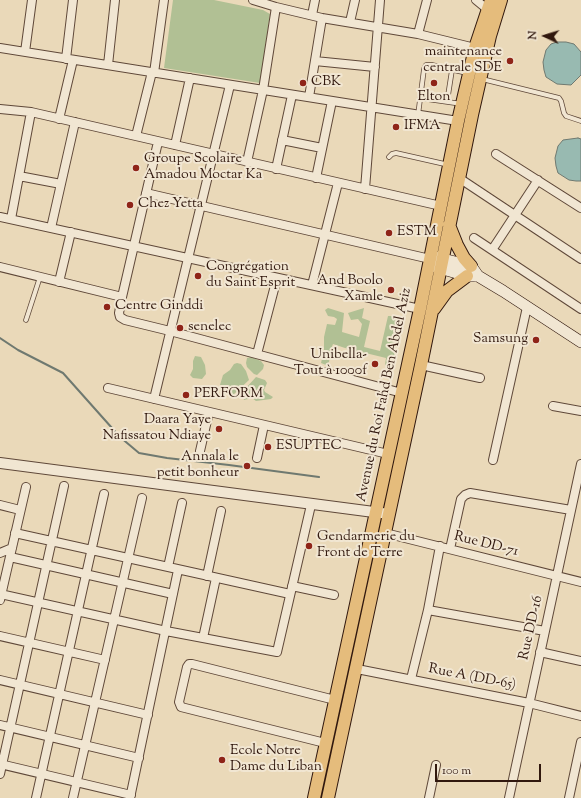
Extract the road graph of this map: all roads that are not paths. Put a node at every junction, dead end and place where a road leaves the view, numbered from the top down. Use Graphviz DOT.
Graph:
graph roads {
  1 [pos="32,0"];
  2 [pos="73,0"];
  3 [pos="115,0"];
  4 [pos="164,0"];
  5 [pos="253,0"];
  6 [pos="315,0"];
  7 [pos="355,0"];
  8 [pos="380,0"];
  9 [pos="427,0"];
  10 [pos="476,0"];
  11 [pos="501,0"];
  12 [pos="272,4"];
  13 [pos="489,5"];
  14 [pos="312,15"];
  15 [pos="322,18"];
  16 [pos="350,22"];
  17 [pos="378,27"];
  18 [pos="418,34"];
  19 [pos="0,48"];
  20 [pos="476,48"];
  21 [pos="25,52"];
  22 [pos="70,59"];
  23 [pos="315,61"];
  24 [pos="108,65"];
  25 [pos="375,67"];
  26 [pos="452,70"];
  27 [pos="153,72"];
  28 [pos="475,76"];
  29 [pos="190,78"];
  30 [pos="230,85"];
  31 [pos="263,90"];
  32 [pos="292,95"];
  33 [pos="309,97"];
  34 [pos="420,98"];
  35 [pos="332,101"];
  36 [pos="447,102"];
  37 [pos="462,104"];
  38 [pos="372,107"];
  39 [pos="0,109"];
  40 [pos="31,112"];
  41 [pos="418,115"];
  42 [pos="59,119"];
  43 [pos="458,121"];
  44 [pos="581,121"];
  45 [pos="75,122"];
  46 [pos="136,136"];
  47 [pos="282,140"];
  48 [pos="158,142"];
  49 [pos="175,145"];
  50 [pos="322,148"];
  51 [pos="213,154"];
  52 [pos="496,154"];
  53 [pos="389,158"];
  54 [pos="247,162"];
  55 [pos="449,165"];
  56 [pos="276,169"];
  57 [pos="19,176"];
  58 [pos="316,178"];
  59 [pos="459,178"];
  60 [pos="538,180"];
  61 [pos="338,183"];
  62 [pos="61,184"];
  63 [pos="365,189"];
  64 [pos="146,193"];
  65 [pos="200,205"];
  66 [pos="441,206"];
  67 [pos="581,208"];
  68 [pos="514,215"];
  69 [pos="0,217"];
  70 [pos="11,219"];
  71 [pos="449,225"];
  72 [pos="51,228"];
  73 [pos="71,232"];
  74 [pos="325,235"];
  75 [pos="474,238"];
  76 [pos="134,246"];
  77 [pos="492,250"];
  78 [pos="188,258"];
  79 [pos="581,259"];
  80 [pos="434,261"];
  81 [pos="0,267"];
  82 [pos="472,273"];
  83 [pos="40,277"];
  84 [pos="277,278"];
  85 [pos="59,282"];
  86 [pos="312,285"];
  87 [pos="122,297"];
  88 [pos="527,306"];
  89 [pos="420,309"];
  90 [pos="581,309"];
  91 [pos="432,313"];
  92 [pos="26,320"];
  93 [pos="170,331"];
  94 [pos="581,342"];
  95 [pos="257,354"];
  96 [pos="421,365"];
  97 [pos="480,378"];
  98 [pos="108,388"];
  99 [pos="402,394"];
  100 [pos="154,399"];
  101 [pos="553,406"];
  102 [pos="581,411"];
  103 [pos="209,412"];
  104 [pos="264,425"];
  105 [pos="200,451"];
  106 [pos="388,454"];
  107 [pos="257,458"];
  108 [pos="493,460"];
  109 [pos="0,463"];
  110 [pos="581,464"];
  111 [pos="64,486"];
  112 [pos="26,487"];
  113 [pos="104,494"];
  114 [pos="142,498"];
  115 [pos="182,503"];
  116 [pos="0,505"];
  117 [pos="311,505"];
  118 [pos="20,510"];
  119 [pos="571,510"];
  120 [pos="222,511"];
  121 [pos="375,513"];
  122 [pos="388,514"];
  123 [pos="15,533"];
  124 [pos="385,533"];
  125 [pos="52,542"];
  126 [pos="0,543"];
  127 [pos="440,546"];
  128 [pos="450,549"];
  129 [pos="91,550"];
  130 [pos="7,552"];
  131 [pos="128,558"];
  132 [pos="46,565"];
  133 [pos="168,567"];
  134 [pos="178,570"];
  135 [pos="86,574"];
  136 [pos="207,576"];
  137 [pos="557,576"];
  138 [pos="216,578"];
  139 [pos="122,582"];
  140 [pos="581,582"];
  141 [pos="292,586"];
  142 [pos="173,594"];
  143 [pos="290,594"];
  144 [pos="334,595"];
  145 [pos="0,596"];
  146 [pos="38,602"];
  147 [pos="428,610"];
  148 [pos="78,611"];
  149 [pos="114,619"];
  150 [pos="166,631"];
  151 [pos="545,631"];
  152 [pos="0,636"];
  153 [pos="203,638"];
  154 [pos="29,642"];
  155 [pos="69,652"];
  156 [pos="540,652"];
  157 [pos="105,660"];
  158 [pos="581,661"];
  159 [pos="357,669"];
  160 [pos="0,680"];
  161 [pos="411,680"];
  162 [pos="20,685"];
  163 [pos="59,694"];
  164 [pos="335,700"];
  165 [pos="95,703"];
  166 [pos="529,703"];
  167 [pos="148,716"];
  168 [pos="581,716"];
  169 [pos="0,725"];
  170 [pos="10,727"];
  171 [pos="50,737"];
  172 [pos="581,742"];
  173 [pos="325,743"];
  174 [pos="86,745"];
  175 [pos="139,758"];
  176 [pos="1,764"];
  177 [pos="436,765"];
  178 [pos="0,774"];
  179 [pos="41,774"];
  180 [pos="77,782"];
  181 [pos="131,797"];
  182 [pos="36,798"];
  183 [pos="73,798"];
  184 [pos="314,798"];
  185 [pos="328,798"];
  186 [pos="429,798"];
  187 [pos="509,798"];
  188 [pos="569,798"];
  1 -- 21 [label="street"];
  2 -- 22 [label="street"];
  3 -- 24 [label="street"];
  4 -- 27 [label="street"];
  5 -- 12 [label="street"];
  6 -- 14 [label="street"];
  7 -- 16 [label="street"];
  8 -- 17 [label="street"];
  9 -- 18 [label="street"];
  10 -- 13 [label="street"];
  11 -- 28 [label="main road, Avenue du Roi Fahd Ben Abdel Aziz"];
  12 -- 14 [label="street"];
  12 -- 31 [label="street"];
  13 -- 20 [label="main road, Avenue du Roi Fahd Ben Abdel Aziz"];
  14 -- 15 [label="street"];
  15 -- 16 [label="street"];
  15 -- 23 [label="street"];
  16 -- 17 [label="street"];
  17 -- 18 [label="street"];
  17 -- 25 [label="street"];
  18 -- 20 [label="street"];
  19 -- 21 [label="street"];
  20 -- 28 [label="main road, Avenue du Roi Fahd Ben Abdel Aziz"];
  21 -- 22 [label="street"];
  22 -- 24 [label="street"];
  22 -- 42 [label="street"];
  23 -- 25 [label="street"];
  23 -- 33 [label="street"];
  24 -- 27 [label="street"];
  25 -- 38 [label="street"];
  26 -- 28 [label="lane"];
  26 -- 34 [label="lane"];
  26 -- 36 [label="lane"];
  27 -- 29 [label="street"];
  27 -- 46 [label="street"];
  28 -- 37 [label="main road, Avenue du Roi Fahd Ben Abdel Aziz"];
  28 -- 44 [label="lane"];
  28 -- 59 [label="main road, Avenue du Roi Fahd Ben Abdel Aziz"];
  29 -- 30 [label="street"];
  29 -- 49 [label="street"];
  30 -- 31 [label="street"];
  30 -- 51 [label="street"];
  31 -- 32 [label="street"];
  31 -- 54 [label="street"];
  32 -- 33 [label="street"];
  32 -- 47 [label="street"];
  33 -- 35 [label="street"];
  34 -- 36 [label="lane"];
  34 -- 41 [label="lane"];
  35 -- 38 [label="street"];
  35 -- 50 [label="street"];
  36 -- 37 [label="lane"];
  37 -- 43 [label="main road, Avenue du Roi Fahd Ben Abdel Aziz"];
  38 -- 41 [label="street"];
  38 -- 63 [label="street"];
  39 -- 40 [label="street"];
  40 -- 42 [label="street"];
  40 -- 57 [label="street"];
  41 -- 43 [label="street"];
  42 -- 45 [label="street"];
  43 -- 55 [label="main road, Avenue du Roi Fahd Ben Abdel Aziz"];
  45 -- 46 [label="street"];
  45 -- 62 [label="street"];
  46 -- 48 [label="street"];
  47 -- 50 [label="street"];
  47 -- 56 [label="street"];
  48 -- 49 [label="street"];
  48 -- 64 [label="street"];
  49 -- 51 [label="street"];
  50 -- 58 [label="street"];
  51 -- 54 [label="street"];
  51 -- 65 [label="street"];
  52 -- 60 [label="street"];
  53 -- 55 [label="lane"];
  54 -- 56 [label="street"];
  55 -- 66 [label="main road, Avenue du Roi Fahd Ben Abdel Aziz"];
  56 -- 58 [label="street"];
  57 -- 62 [label="street"];
  57 -- 70 [label="street"];
  58 -- 61 [label="street"];
  59 -- 68 [label="street"];
  59 -- 71 [label="main road, Avenue du Roi Fahd Ben Abdel Aziz"];
  60 -- 67 [label="street"];
  60 -- 68 [label="street"];
  61 -- 63 [label="street"];
  61 -- 74 [label="street"];
  62 -- 72 [label="street"];
  63 -- 66 [label="street"];
  64 -- 65 [label="street"];
  64 -- 76 [label="street"];
  65 -- 74 [label="street"];
  65 -- 78 [label="street"];
  66 -- 80 [label="main road, Avenue du Roi Fahd Ben Abdel Aziz"];
  68 -- 77 [label="street"];
  68 -- 79 [label="street"];
  69 -- 70 [label="street"];
  70 -- 72 [label="street"];
  71 -- 80 [label="main road, Avenue du Roi Fahd Ben Abdel Aziz"];
  71 -- 82 [label="main road"];
  72 -- 73 [label="street"];
  73 -- 76 [label="street"];
  73 -- 85 [label="street"];
  74 -- 80 [label="street"];
  74 -- 86 [label="street"];
  75 -- 77 [label="street"];
  76 -- 78 [label="street"];
  76 -- 87 [label="street"];
  77 -- 90 [label="street"];
  78 -- 84 [label="street"];
  78 -- 93 [label="street"];
  80 -- 82 [label="main road"];
  80 -- 89 [label="main road, Avenue du Roi Fahd Ben Abdel Aziz"];
  80 -- 91 [label="main road, Avenue du Roi Fahd Ben Abdel Aziz"];
  81 -- 83 [label="street"];
  82 -- 88 [label="main road"];
  82 -- 91 [label="main road"];
  83 -- 85 [label="street"];
  83 -- 92 [label="lane"];
  84 -- 86 [label="street"];
  84 -- 95 [label="street"];
  85 -- 87 [label="street"];
  86 -- 89 [label="street"];
  87 -- 93 [label="street"];
  88 -- 94 [label="main road"];
  88 -- 108 [label="street"];
  89 -- 99 [label="main road, Avenue du Roi Fahd Ben Abdel Aziz"];
  91 -- 96 [label="main road, Avenue du Roi Fahd Ben Abdel Aziz"];
  93 -- 95 [label="street"];
  93 -- 100 [label="street"];
  95 -- 99 [label="street"];
  96 -- 97 [label="street"];
  96 -- 122 [label="main road, Avenue du Roi Fahd Ben Abdel Aziz"];
  98 -- 100 [label="street"];
  99 -- 106 [label="main road, Avenue du Roi Fahd Ben Abdel Aziz"];
  100 -- 103 [label="street"];
  101 -- 102 [label="street"];
  103 -- 104 [label="street"];
  103 -- 105 [label="street"];
  104 -- 106 [label="street"];
  104 -- 107 [label="street"];
  106 -- 121 [label="main road, Avenue du Roi Fahd Ben Abdel Aziz"];
  109 -- 117 [label="street"];
  110 -- 119 [label="street, Rue DD-16"];
  111 -- 125 [label="street"];
  112 -- 118 [label="street"];
  113 -- 129 [label="street"];
  114 -- 131 [label="street"];
  115 -- 133 [label="street"];
  116 -- 118 [label="street"];
  117 -- 121 [label="street"];
  117 -- 141 [label="street"];
  118 -- 123 [label="street"];
  119 -- 128 [label="street"];
  119 -- 137 [label="street, Rue DD-16"];
  120 -- 136 [label="street"];
  121 -- 122 [label="street"];
  121 -- 164 [label="main road, Avenue du Roi Fahd Ben Abdel Aziz"];
  122 -- 124 [label="main road, Avenue du Roi Fahd Ben Abdel Aziz"];
  123 -- 125 [label="street"];
  123 -- 130 [label="street"];
  124 -- 127 [label="street, Rue DD-71"];
  124 -- 159 [label="main road, Avenue du Roi Fahd Ben Abdel Aziz"];
  125 -- 129 [label="street"];
  125 -- 132 [label="street"];
  126 -- 130 [label="street"];
  127 -- 128 [label="street, Rue DD-71"];
  127 -- 147 [label="street"];
  128 -- 137 [label="street, Rue DD-71"];
  129 -- 131 [label="street"];
  129 -- 135 [label="street"];
  130 -- 132 [label="street"];
  130 -- 145 [label="street"];
  131 -- 133 [label="street"];
  131 -- 139 [label="street"];
  132 -- 135 [label="street"];
  132 -- 146 [label="street"];
  133 -- 134 [label="street"];
  134 -- 136 [label="street"];
  134 -- 142 [label="street"];
  135 -- 139 [label="street"];
  135 -- 148 [label="street"];
  136 -- 138 [label="street"];
  137 -- 140 [label="street, Rue DD-71"];
  137 -- 151 [label="street, Rue DD-16"];
  138 -- 143 [label="street"];
  138 -- 153 [label="street"];
  139 -- 142 [label="street"];
  139 -- 149 [label="street"];
  141 -- 143 [label="street"];
  141 -- 144 [label="street"];
  142 -- 150 [label="street"];
  143 -- 153 [label="street"];
  145 -- 146 [label="street"];
  146 -- 148 [label="street"];
  146 -- 154 [label="street"];
  147 -- 151 [label="street"];
  147 -- 161 [label="street"];
  148 -- 149 [label="street"];
  148 -- 155 [label="street"];
  149 -- 150 [label="street"];
  149 -- 157 [label="street"];
  150 -- 153 [label="street"];
  150 -- 167 [label="street"];
  151 -- 156 [label="street, Rue DD-16"];
  152 -- 154 [label="street"];
  154 -- 155 [label="street"];
  154 -- 162 [label="street"];
  155 -- 157 [label="street"];
  155 -- 163 [label="street"];
  156 -- 158 [label="street"];
  156 -- 166 [label="street, Rue DD-16"];
  157 -- 165 [label="street"];
  159 -- 161 [label="street, Rue A (DD-65)"];
  159 -- 185 [label="main road, Avenue du Roi Fahd Ben Abdel Aziz"];
  160 -- 162 [label="street"];
  161 -- 166 [label="street, Rue A (DD-65)"];
  162 -- 163 [label="street"];
  162 -- 170 [label="street"];
  163 -- 165 [label="street"];
  163 -- 171 [label="street"];
  164 -- 173 [label="main road, Avenue du Roi Fahd Ben Abdel Aziz"];
  164 -- 173 [label="street"];
  165 -- 167 [label="street"];
  165 -- 174 [label="street"];
  166 -- 168 [label="street, Rue A (DD-65)"];
  166 -- 187 [label="street, Rue DD-16"];
  167 -- 175 [label="street"];
  169 -- 170 [label="street"];
  170 -- 171 [label="street"];
  170 -- 176 [label="street"];
  171 -- 174 [label="street"];
  171 -- 179 [label="street"];
  172 -- 188 [label="street"];
  173 -- 184 [label="main road, Avenue du Roi Fahd Ben Abdel Aziz"];
  174 -- 175 [label="street"];
  174 -- 180 [label="street"];
  175 -- 181 [label="street"];
  176 -- 178 [label="street"];
  176 -- 179 [label="street"];
  177 -- 186 [label="street"];
  179 -- 180 [label="street"];
  179 -- 182 [label="street"];
  180 -- 181 [label="street"];
  180 -- 183 [label="street"];
}
